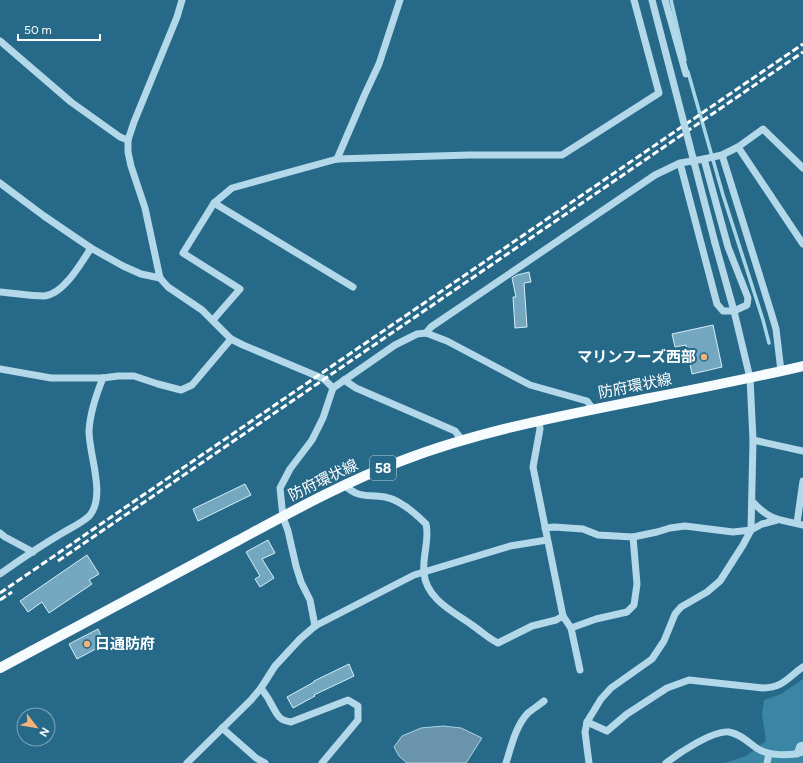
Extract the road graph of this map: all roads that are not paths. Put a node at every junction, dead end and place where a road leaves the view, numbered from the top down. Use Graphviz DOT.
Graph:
graph roads {
  1 [pos="182,0"];
  2 [pos="400,0"];
  3 [pos="634,0"];
  4 [pos="652,0"];
  5 [pos="665,0"];
  6 [pos="0,41"];
  7 [pos="686,74"];
  8 [pos="128,140"];
  9 [pos="738,147"];
  10 [pos="713,157"];
  11 [pos="336,159"];
  12 [pos="680,162"];
  13 [pos="803,168"];
  14 [pos="0,183"];
  15 [pos="214,203"];
  16 [pos="803,244"];
  17 [pos="91,248"];
  18 [pos="160,278"];
  19 [pos="353,286"];
  20 [pos="0,292"];
  21 [pos="734,310"];
  22 [pos="213,320"];
  23 [pos="426,333"];
  24 [pos="230,339"];
  25 [pos="803,366"];
  26 [pos="0,369"];
  27 [pos="781,371"];
  28 [pos="103,378"];
  29 [pos="750,378"];
  30 [pos="344,380"];
  31 [pos="333,388"];
  32 [pos="593,410"];
  33 [pos="539,421"];
  34 [pos="462,440"];
  35 [pos="753,440"];
  36 [pos="803,451"];
  37 [pos="803,481"];
  38 [pos="344,485"];
  39 [pos="752,501"];
  40 [pos="283,517"];
  41 [pos="776,520"];
  42 [pos="800,524"];
  43 [pos="545,528"];
  44 [pos="751,530"];
  45 [pos="0,533"];
  46 [pos="633,537"];
  47 [pos="547,540"];
  48 [pos="33,552"];
  49 [pos="424,572"];
  50 [pos="0,574"];
  51 [pos="563,616"];
  52 [pos="316,626"];
  53 [pos="572,628"];
  54 [pos="803,667"];
  55 [pos="0,668"];
  56 [pos="580,670"];
  57 [pos="261,688"];
  58 [pos="544,701"];
  59 [pos="587,722"];
  60 [pos="222,728"];
  61 [pos="803,745"];
  62 [pos="800,753"];
  63 [pos="769,754"];
  64 [pos="187,763"];
  65 [pos="265,763"];
  66 [pos="322,763"];
  67 [pos="506,763"];
  68 [pos="589,763"];
  69 [pos="666,763"];
  70 [pos="767,763"];
  1 -- 8 [label="street"];
  2 -- 11 [label="street"];
  3 -- 11 [label="street"];
  4 -- 21 [label="street, bridge"];
  5 -- 7 [label="street"];
  6 -- 8 [label="street"];
  8 -- 18 [label="street"];
  9 -- 10 [label="street"];
  9 -- 13 [label="street"];
  9 -- 16 [label="street"];
  10 -- 12 [label="street"];
  10 -- 21 [label="street"];
  10 -- 27 [label="street"];
  11 -- 15 [label="street"];
  12 -- 21 [label="street"];
  12 -- 23 [label="street"];
  14 -- 17 [label="street"];
  15 -- 19 [label="street"];
  15 -- 22 [label="street"];
  17 -- 18 [label="street"];
  17 -- 20 [label="street"];
  18 -- 22 [label="street"];
  21 -- 29 [label="street"];
  22 -- 24 [label="street"];
  23 -- 30 [label="street"];
  23 -- 32 [label="street"];
  24 -- 28 [label="street"];
  24 -- 31 [label="street"];
  25 -- 27 [label="main road, 防府環状線 / 58"];
  26 -- 28 [label="street"];
  27 -- 29 [label="main road, 防府環状線 / 58"];
  28 -- 48 [label="street"];
  29 -- 32 [label="main road, 防府環状線 / 58"];
  29 -- 35 [label="street"];
  30 -- 31 [label="street"];
  30 -- 34 [label="street"];
  31 -- 40 [label="street"];
  32 -- 33 [label="main road, 防府環状線 / 58"];
  33 -- 34 [label="main road, 防府環状線 / 58"];
  33 -- 43 [label="street"];
  34 -- 38 [label="main road, 防府環状線 / 58"];
  35 -- 36 [label="street"];
  35 -- 39 [label="street"];
  37 -- 42 [label="street"];
  38 -- 40 [label="main road, 防府環状線 / 58"];
  38 -- 49 [label="street"];
  39 -- 41 [label="street"];
  39 -- 44 [label="street"];
  40 -- 52 [label="street"];
  40 -- 55 [label="main road, 防府環状線 / 58"];
  41 -- 42 [label="street"];
  41 -- 44 [label="street"];
  43 -- 46 [label="street"];
  43 -- 47 [label="street"];
  44 -- 46 [label="street"];
  44 -- 59 [label="street"];
  45 -- 48 [label="street"];
  46 -- 53 [label="street"];
  47 -- 49 [label="street"];
  47 -- 51 [label="street"];
  48 -- 50 [label="street"];
  49 -- 51 [label="street"];
  49 -- 52 [label="street"];
  51 -- 53 [label="street"];
  52 -- 57 [label="street"];
  53 -- 56 [label="street"];
  54 -- 59 [label="street"];
  57 -- 60 [label="street"];
  57 -- 66 [label="street"];
  58 -- 67 [label="street"];
  59 -- 68 [label="street"];
  60 -- 64 [label="street"];
  60 -- 65 [label="street"];
  61 -- 62 [label="street"];
  62 -- 63 [label="street"];
  63 -- 69 [label="street"];
  63 -- 70 [label="street"];
}
